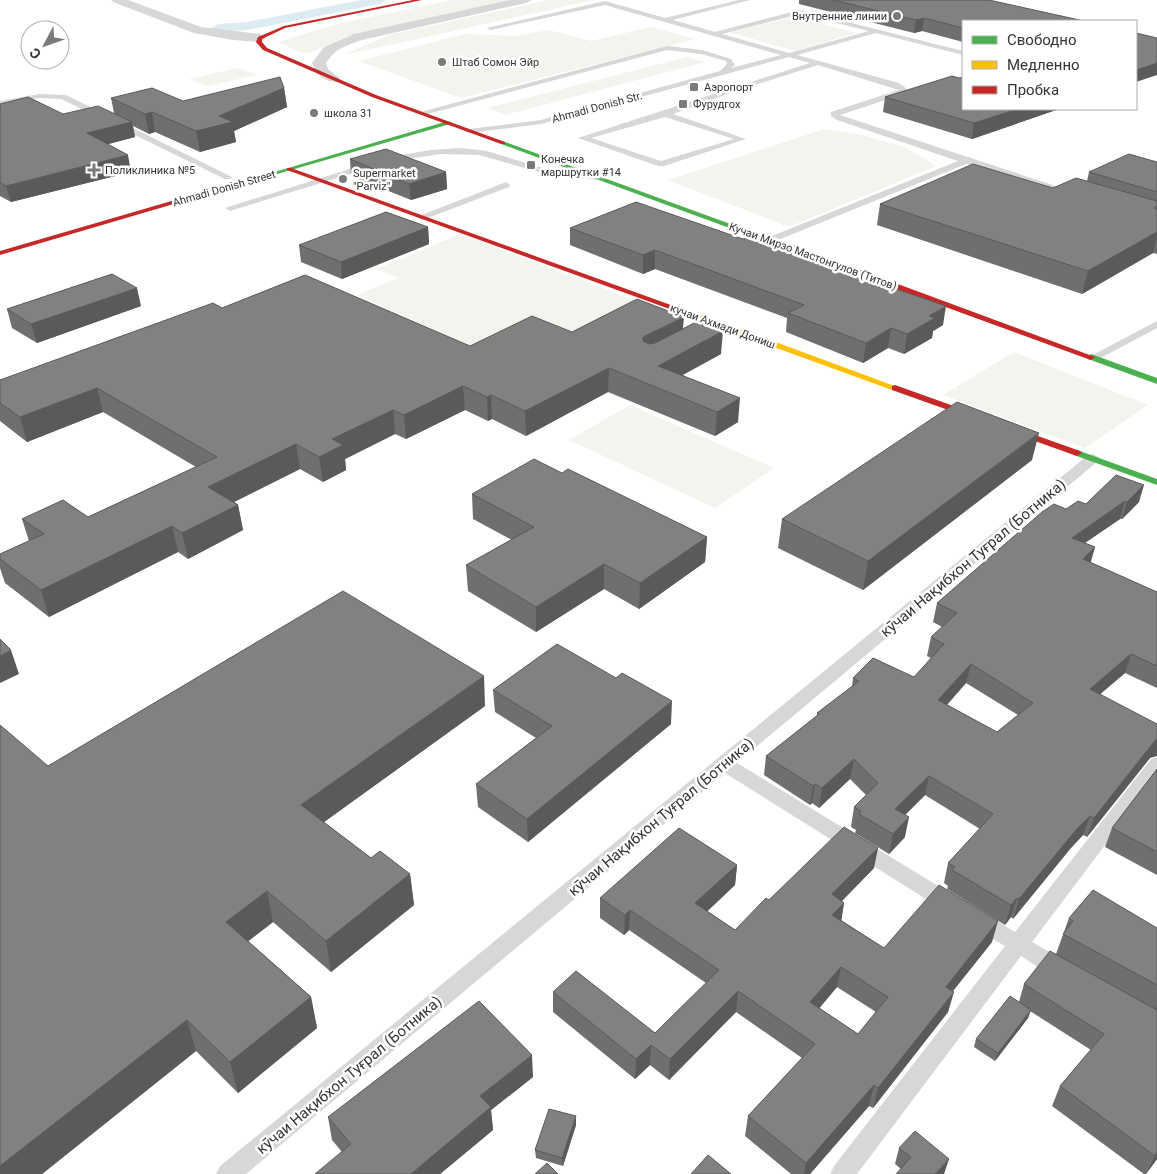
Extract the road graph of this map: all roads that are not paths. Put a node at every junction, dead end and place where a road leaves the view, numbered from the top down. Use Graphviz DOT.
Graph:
graph roads {
  1 [pos="117,0"];
  2 [pos="420,0"];
  3 [pos="526,0"];
  4 [pos="621,0"];
  5 [pos="747,0"];
  6 [pos="605,3"];
  7 [pos="622,8"];
  8 [pos="602,12"];
  9 [pos="664,20"];
  10 [pos="877,31"];
  11 [pos="515,32"];
  12 [pos="716,34"];
  13 [pos="260,38"];
  14 [pos="701,40"];
  15 [pos="693,42"];
  16 [pos="668,48"];
  17 [pos="962,53"];
  18 [pos="786,54"];
  19 [pos="818,63"];
  20 [pos="723,71"];
  21 [pos="333,78"];
  22 [pos="0,103"];
  23 [pos="421,113"];
  24 [pos="665,114"];
  25 [pos="436,119"];
  26 [pos="448,123"];
  27 [pos="469,131"];
  28 [pos="376,136"];
  29 [pos="387,142"];
  30 [pos="966,161"];
  31 [pos="289,169"];
  32 [pos="228,177"];
  33 [pos="596,177"];
  34 [pos="319,180"];
  35 [pos="506,185"];
  36 [pos="1084,197"];
  37 [pos="230,208"];
  38 [pos="422,217"];
  39 [pos="770,240"];
  40 [pos="0,241"];
  41 [pos="0,253"];
  42 [pos="1157,324"];
  43 [pos="720,325"];
  44 [pos="704,333"];
  45 [pos="1093,358"];
  46 [pos="1157,381"];
  47 [pos="1093,458"];
  48 [pos="1157,482"];
  49 [pos="1157,763"];
  50 [pos="725,764"];
  51 [pos="1017,944"];
  52 [pos="1074,977"];
  53 [pos="228,1174"];
  54 [pos="842,1174"];
  1 -- 13 [label="street"];
  2 -- 13 [label="street"];
  3 -- 21 [label="street"];
  4 -- 6 [label="lane"];
  5 -- 9 [label="lane"];
  6 -- 7 [label="lane"];
  6 -- 11 [label="lane"];
  7 -- 8 [label="lane"];
  7 -- 9 [label="lane"];
  9 -- 12 [label="lane"];
  10 -- 12 [label="lane"];
  10 -- 17 [label="lane"];
  10 -- 18 [label="lane, Ahmadi Donish Str."];
  12 -- 14 [label="lane"];
  12 -- 18 [label="lane"];
  13 -- 21 [label="street, Кучаи Мирзо Мастонгулов (Титов)"];
  15 -- 16 [label="lane"];
  16 -- 20 [label="lane"];
  16 -- 23 [label="lane"];
  18 -- 19 [label="lane"];
  18 -- 20 [label="lane, Ahmadi Donish Str."];
  19 -- 24 [label="lane"];
  19 -- 30 [label="lane"];
  20 -- 27 [label="lane, Ahmadi Donish Str."];
  21 -- 23 [label="street, Кучаи Мирзо Мастонгулов (Титов)"];
  22 -- 32 [label="lane"];
  23 -- 25 [label="street, Кучаи Мирзо Мастонгулов (Титов)"];
  23 -- 28 [label="street"];
  24 -- 24 [label="lane"];
  25 -- 26 [label="street, Кучаи Мирзо Мастонгулов (Титов)"];
  25 -- 28 [label="street, Ahmadi Donish Street"];
  26 -- 27 [label="street, Кучаи Мирзо Мастонгулов (Титов)"];
  26 -- 29 [label="street, Ahmadi Donish Street"];
  27 -- 29 [label="street"];
  27 -- 33 [label="street, Кучаи Мирзо Мастонгулов (Титов)"];
  28 -- 32 [label="street, Ahmadi Donish Street"];
  29 -- 31 [label="street, Ahmadi Donish Street"];
  30 -- 36 [label="lane"];
  30 -- 39 [label="lane"];
  31 -- 34 [label="street, кучаи Ахмади Дониш"];
  31 -- 41 [label="street, Ahmadi Donish Street"];
  32 -- 40 [label="street, Ahmadi Donish Street"];
  33 -- 34 [label="lane"];
  33 -- 39 [label="street, Кучаи Мирзо Мастонгулов (Титов)"];
  34 -- 37 [label="lane"];
  34 -- 38 [label="street, кучаи Ахмади Дониш"];
  35 -- 38 [label="lane"];
  38 -- 43 [label="street, кучаи Ахмади Дониш"];
  39 -- 45 [label="street, Кучаи Мирзо Мастонгулов (Титов)"];
  42 -- 45 [label="lane"];
  43 -- 44 [label="lane"];
  43 -- 47 [label="street, кучаи Ахмади Дониш"];
  45 -- 46 [label="street, Кучаи Мирзо Мастонгулов (Титов)"];
  47 -- 48 [label="street, кучаи Ахмади Дониш"];
  47 -- 50 [label="lane, кӯчаи Нақибхон Туғрал (Ботника)"];
  49 -- 51 [label="lane"];
  50 -- 51 [label="lane"];
  50 -- 53 [label="lane, кӯчаи Нақибхон Туғрал (Ботника)"];
  51 -- 52 [label="lane"];
  51 -- 54 [label="lane"];
}
